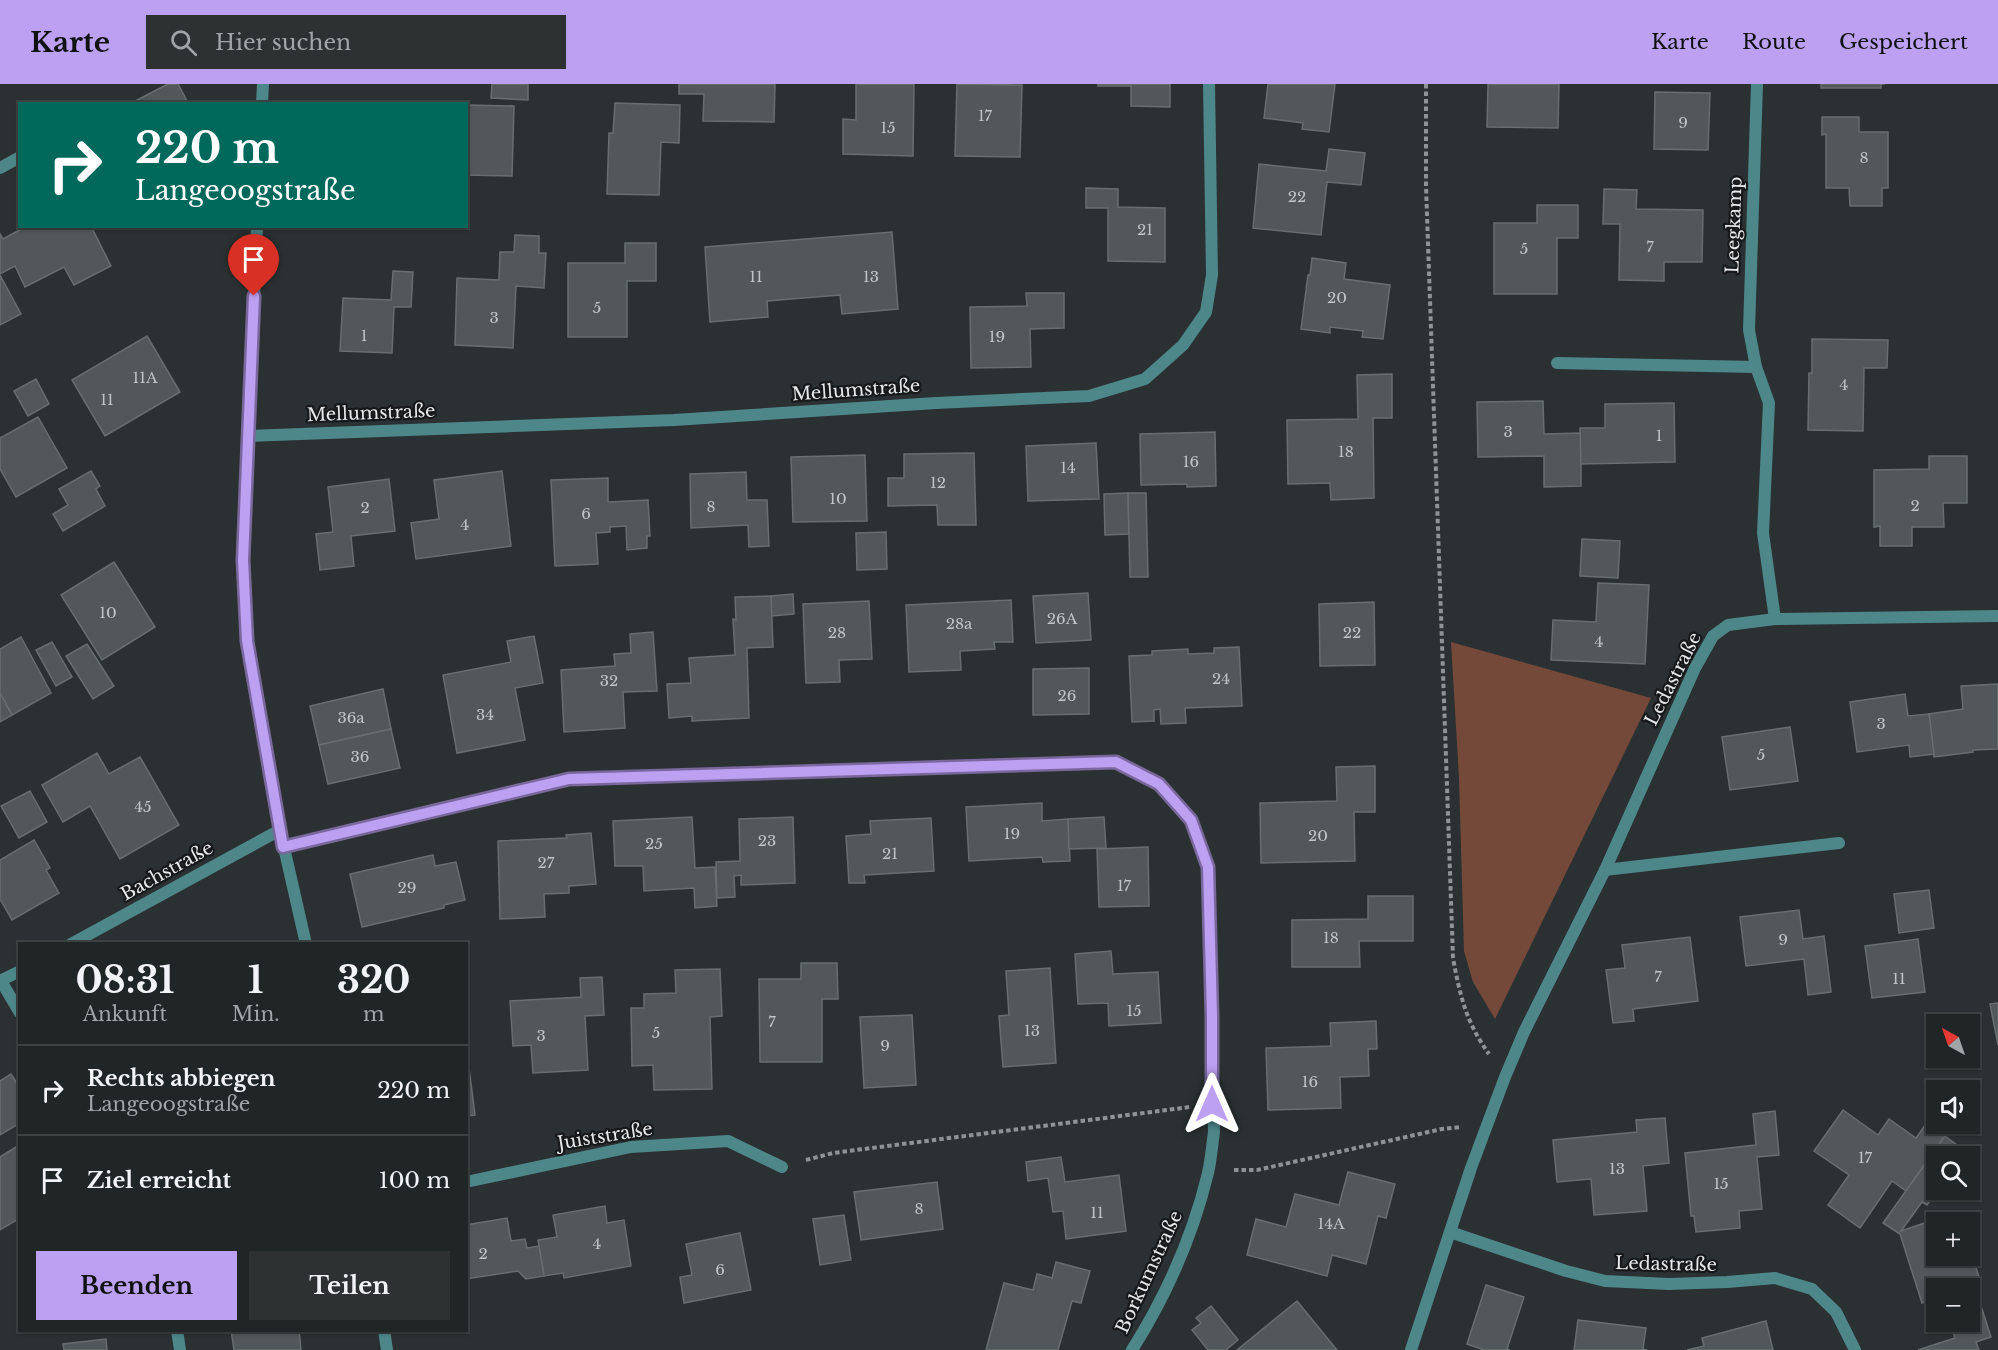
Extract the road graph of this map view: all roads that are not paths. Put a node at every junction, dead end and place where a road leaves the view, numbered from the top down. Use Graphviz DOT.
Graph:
graph roads {
  1 [pos="263,84"];
  2 [pos="1209,84"];
  3 [pos="1757,84"];
  4 [pos="262,102"];
  5 [pos="18,158"];
  6 [pos="0,168"];
  7 [pos="257,228"];
  8 [pos="1557,363"];
  9 [pos="1756,367"];
  10 [pos="248,436"];
  11 [pos="1998,616"];
  12 [pos="1775,619"];
  13 [pos="280,830"];
  14 [pos="1839,843"];
  15 [pos="283,847"];
  16 [pos="1605,870"];
  17 [pos="75,942"];
  18 [pos="306,942"];
  19 [pos="18,972"];
  20 [pos="1,981"];
  21 [pos="18,1010"];
  22 [pos="782,1167"];
  23 [pos="468,1182"];
  24 [pos="1450,1232"];
  25 [pos="177,1332"];
  26 [pos="384,1332"];
  27 [pos="180,1350"];
  28 [pos="387,1350"];
  29 [pos="1132,1350"];
  30 [pos="1411,1350"];
  31 [pos="1855,1350"];
  1 -- 4 [label="street"];
  2 -- 10 [label="street, Mellumstraße"];
  3 -- 9 [label="street, Leegkamp"];
  5 -- 6 [label="street"];
  7 -- 10 [label="street"];
  8 -- 9 [label="street"];
  9 -- 12 [label="street, Leegkamp"];
  10 -- 13 [label="street"];
  11 -- 12 [label="street, Ledastraße"];
  12 -- 16 [label="street, Ledastraße"];
  13 -- 15 [label="street"];
  13 -- 17 [label="street, Bachstraße"];
  14 -- 16 [label="street"];
  15 -- 18 [label="street"];
  15 -- 29 [label="street, Borkumstraße"];
  16 -- 24 [label="street, Ledastraße"];
  19 -- 20 [label="street"];
  20 -- 21 [label="street"];
  22 -- 23 [label="street, Juiststraße"];
  24 -- 30 [label="street, Ledastraße"];
  24 -- 31 [label="street, Ledastraße"];
  25 -- 27 [label="street"];
  26 -- 28 [label="street"];
}
